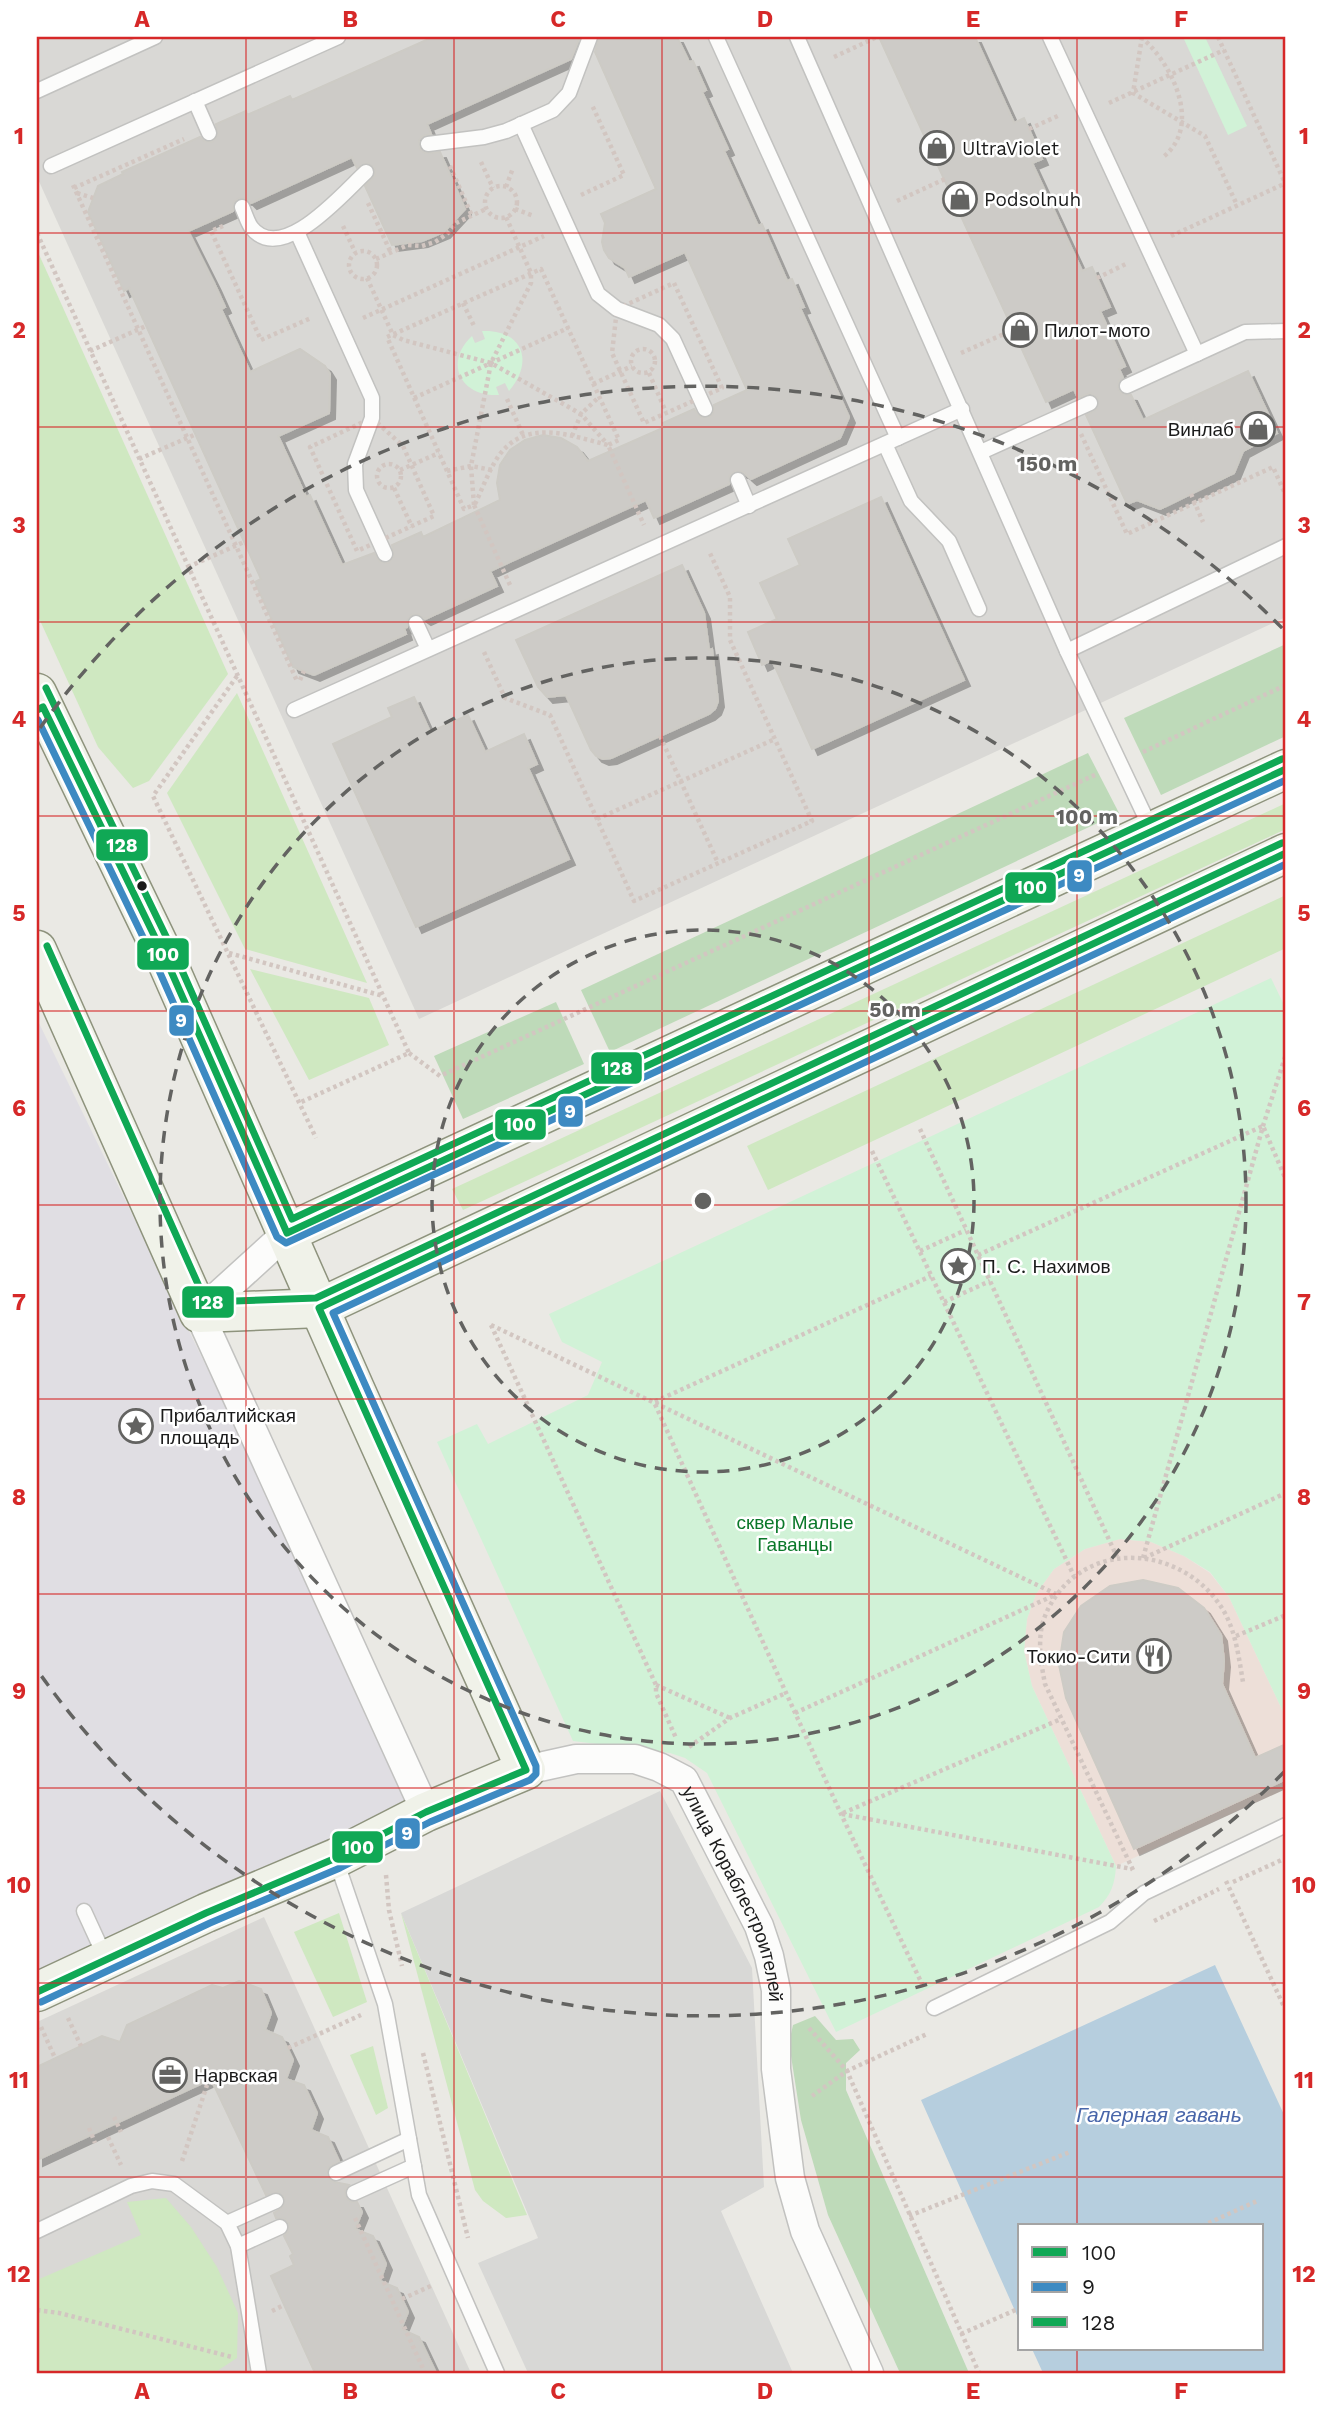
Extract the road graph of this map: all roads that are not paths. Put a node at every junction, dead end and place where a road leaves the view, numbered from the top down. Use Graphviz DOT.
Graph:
graph roads {
  1 [pos="155,37"];
  2 [pos="338,37"];
  3 [pos="590,37"];
  4 [pos="716,37"];
  5 [pos="797,37"];
  6 [pos="1050,37"];
  7 [pos="37,91"];
  8 [pos="195,101"];
  9 [pos="521,124"];
  10 [pos="208,130"];
  11 [pos="434,143"];
  12 [pos="56,163"];
  13 [pos="362,176"];
  14 [pos="244,211"];
  15 [pos="297,232"];
  16 [pos="1286,331"];
  17 [pos="1198,354"];
  18 [pos="1126,386"];
  19 [pos="703,403"];
  20 [pos="1090,403"];
  21 [pos="962,409"];
  22 [pos="891,441"];
  23 [pos="981,452"];
  24 [pos="738,480"];
  25 [pos="749,506"];
  26 [pos="1286,546"];
  27 [pos="382,547"];
  28 [pos="979,610"];
  29 [pos="416,623"];
  30 [pos="428,649"];
  31 [pos="1067,651"];
  32 [pos="39,703"];
  33 [pos="301,707"];
  34 [pos="1286,769"];
  35 [pos="1152,831"];
  36 [pos="1286,853"];
  37 [pos="37,950"];
  38 [pos="287,1233"];
  39 [pos="319,1308"];
  40 [pos="199,1312"];
  41 [pos="526,1770"];
  42 [pos="426,1812"];
  43 [pos="1286,1825"];
  44 [pos="336,1858"];
  45 [pos="84,1911"];
  46 [pos="106,1960"];
  47 [pos="37,1992"];
  48 [pos="934,2008"];
  49 [pos="409,2139"];
  50 [pos="414,2166"];
  51 [pos="336,2173"];
  52 [pos="276,2201"];
  53 [pos="352,2201"];
  54 [pos="228,2223"];
  55 [pos="280,2227"];
  56 [pos="37,2231"];
  57 [pos="238,2246"];
  58 [pos="259,2373"];
  59 [pos="497,2373"];
  60 [pos="869,2373"];
  1 -- 7 [label="lane"];
  2 -- 8 [label="lane"];
  3 -- 9 [label="lane"];
  4 -- 22 [label="lane"];
  5 -- 21 [label="lane"];
  6 -- 17 [label="lane"];
  8 -- 10 [label="lane"];
  8 -- 12 [label="lane"];
  9 -- 11 [label="lane"];
  9 -- 19 [label="lane"];
  13 -- 15 [label="lane"];
  14 -- 15 [label="lane"];
  15 -- 27 [label="lane"];
  16 -- 17 [label="lane"];
  17 -- 18 [label="lane"];
  20 -- 23 [label="lane"];
  21 -- 22 [label="lane"];
  21 -- 23 [label="lane"];
  22 -- 25 [label="lane"];
  22 -- 28 [label="lane"];
  23 -- 31 [label="lane"];
  24 -- 25 [label="lane"];
  25 -- 30 [label="lane"];
  26 -- 31 [label="lane"];
  29 -- 30 [label="lane"];
  30 -- 33 [label="lane"];
  31 -- 35 [label="lane"];
  32 -- 38 [label="main road"];
  34 -- 35 [label="main road"];
  35 -- 38 [label="main road"];
  36 -- 39 [label="main road"];
  37 -- 40 [label="main road"];
  38 -- 39 [label="main road"];
  38 -- 40 [label="street"];
  39 -- 40 [label="main road"];
  39 -- 41 [label="main road"];
  40 -- 42 [label="street"];
  41 -- 42 [label="main road"];
  41 -- 60 [label="street, улица Кораблестроителей"];
  42 -- 44 [label="main road"];
  43 -- 48 [label="lane"];
  44 -- 46 [label="main road"];
  44 -- 49 [label="lane"];
  45 -- 46 [label="lane"];
  46 -- 47 [label="main road"];
  49 -- 50 [label="lane"];
  49 -- 51 [label="lane"];
  50 -- 53 [label="lane"];
  50 -- 59 [label="lane"];
  52 -- 54 [label="lane"];
  54 -- 56 [label="lane"];
  54 -- 57 [label="lane"];
  55 -- 57 [label="lane"];
  57 -- 58 [label="lane"];
}
